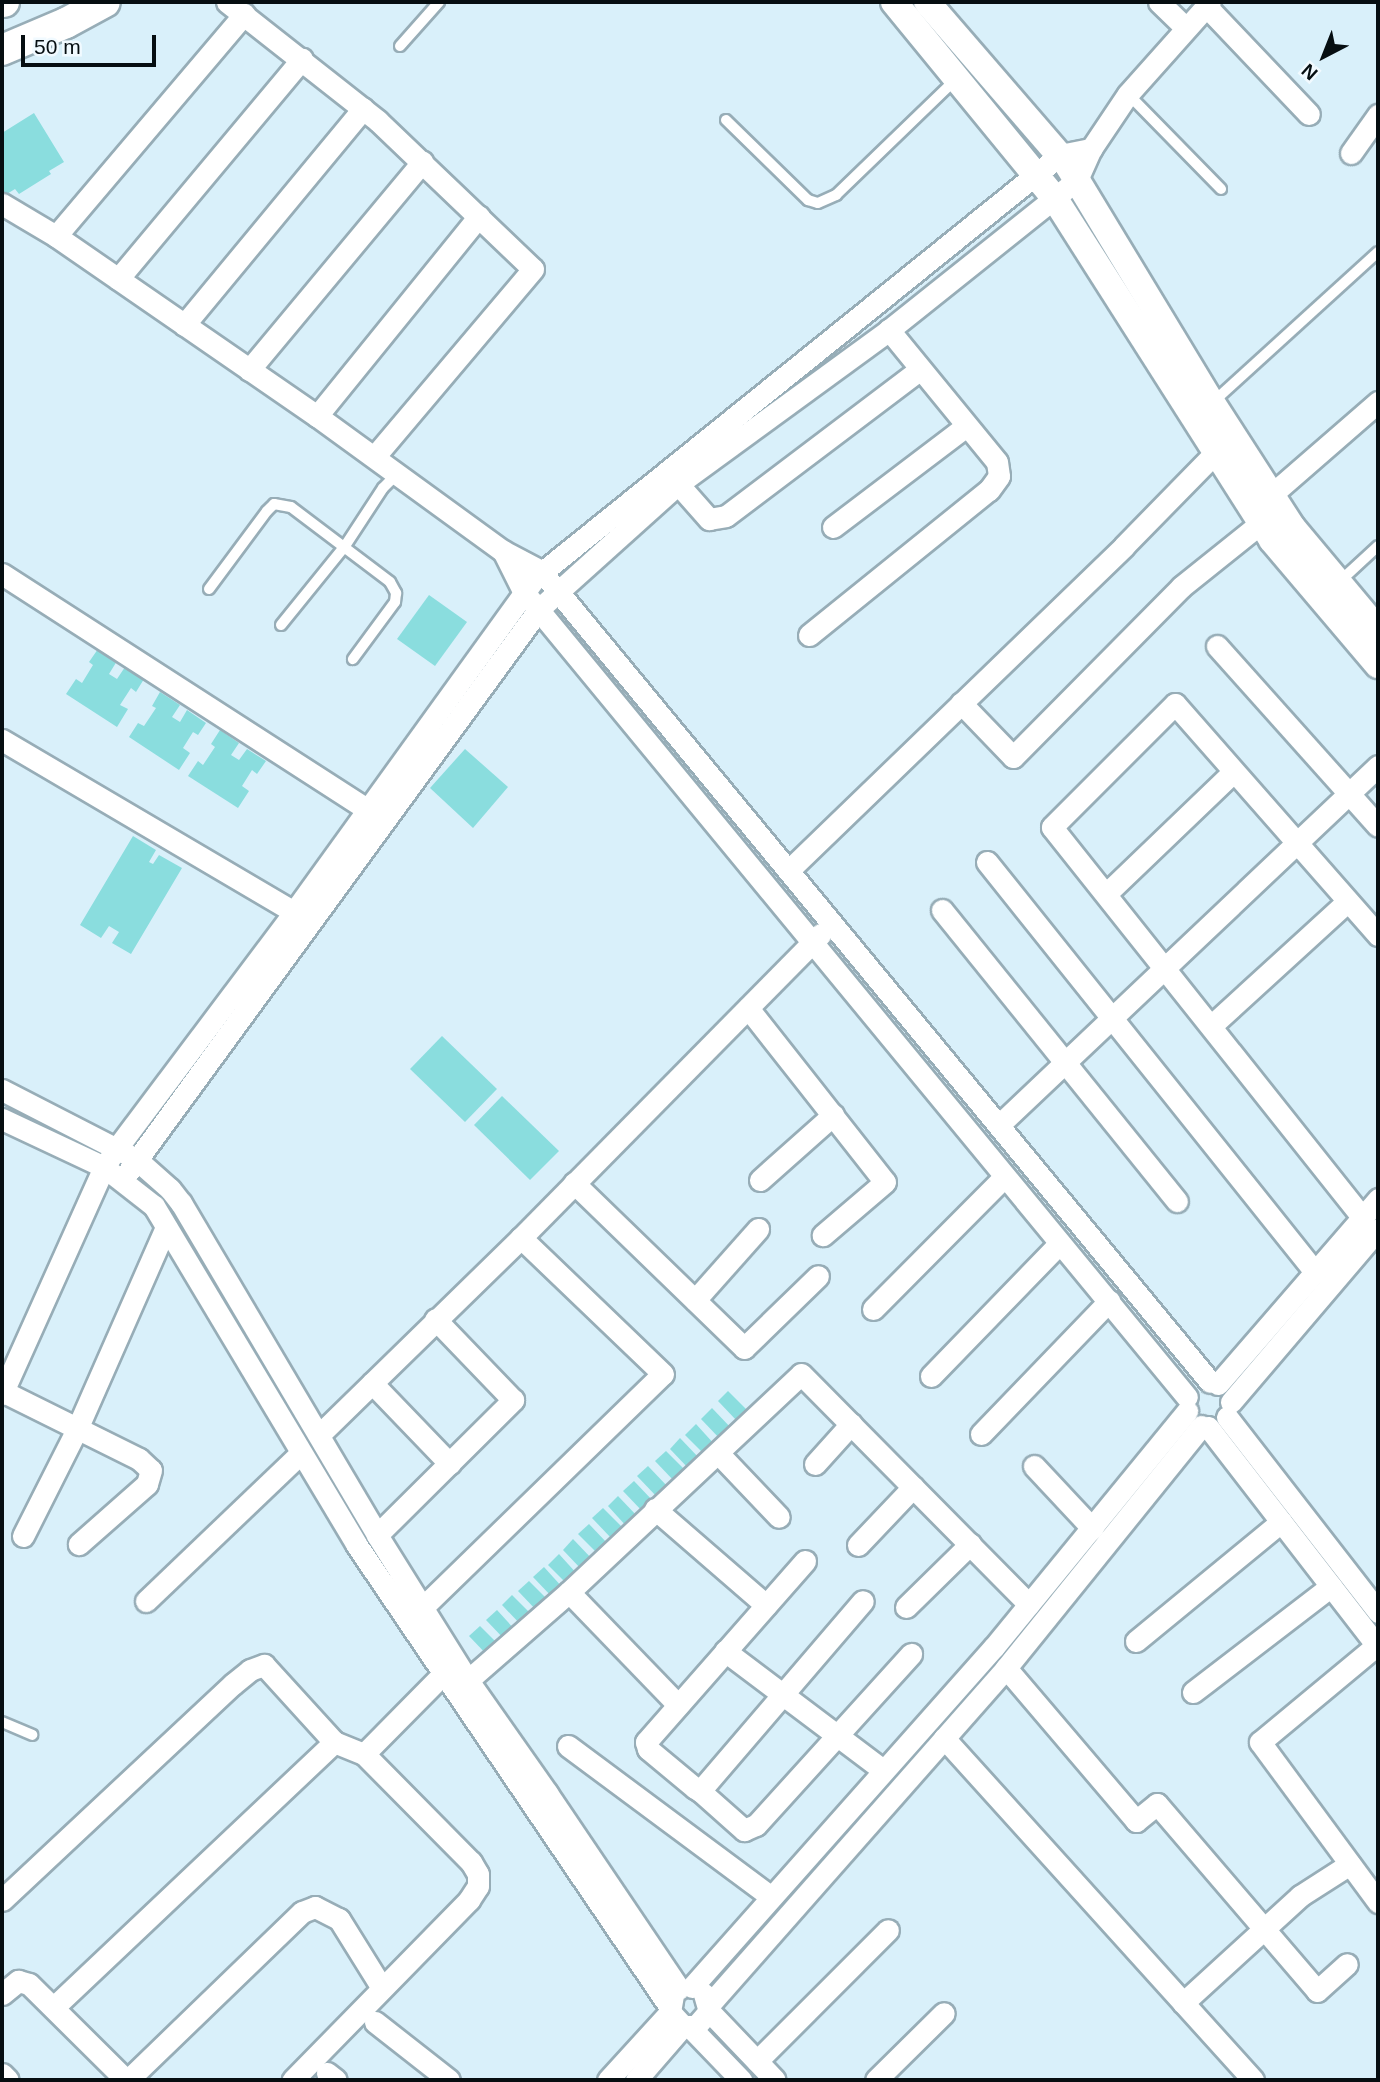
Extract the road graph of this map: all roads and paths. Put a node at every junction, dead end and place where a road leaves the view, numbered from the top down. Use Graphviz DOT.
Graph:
graph roads {
  1 [pos="105,2"];
  2 [pos="439,2"];
  3 [pos="894,2"];
  4 [pos="927,2"];
  5 [pos="1159,2"];
  6 [pos="1208,4"];
  7 [pos="235,8"];
  8 [pos="1186,28"];
  9 [pos="400,46"];
  10 [pos="2,50"];
  11 [pos="302,59"];
  12 [pos="956,79"];
  13 [pos="1128,94"];
  14 [pos="363,109"];
  15 [pos="1308,114"];
  16 [pos="1378,115"];
  17 [pos="726,120"];
  18 [pos="1091,149"];
  19 [pos="1351,153"];
  20 [pos="1059,155"];
  21 [pos="422,162"];
  22 [pos="1035,174"];
  23 [pos="1077,180"];
  24 [pos="1221,189"];
  25 [pos="1055,199"];
  26 [pos="2,204"];
  27 [pos="479,216"];
  28 [pos="56,236"];
  29 [pos="1378,252"];
  30 [pos="118,279"];
  31 [pos="184,325"];
  32 [pos="889,330"];
  33 [pos="249,370"];
  34 [pos="919,370"];
  35 [pos="1378,402"];
  36 [pos="1212,403"];
  37 [pos="317,416"];
  38 [pos="966,426"];
  39 [pos="1216,452"];
  40 [pos="375,456"];
  41 [pos="398,472"];
  42 [pos="678,484"];
  43 [pos="1271,495"];
  44 [pos="1261,523"];
  45 [pos="833,527"];
  46 [pos="345,546"];
  47 [pos="1378,546"];
  48 [pos="503,551"];
  49 [pos="541,570"];
  50 [pos="2,574"];
  51 [pos="1338,583"];
  52 [pos="209,589"];
  53 [pos="558,590"];
  54 [pos="523,591"];
  55 [pos="539,609"];
  56 [pos="281,625"];
  57 [pos="1378,630"];
  58 [pos="809,635"];
  59 [pos="1217,646"];
  60 [pos="353,659"];
  61 [pos="1378,665"];
  62 [pos="961,703"];
  63 [pos="2,740"];
  64 [pos="1378,766"];
  65 [pos="394,772"];
  66 [pos="1233,772"];
  67 [pos="411,787"];
  68 [pos="1351,794"];
  69 [pos="367,810"];
  70 [pos="1378,826"];
  71 [pos="1297,845"];
  72 [pos="986,862"];
  73 [pos="789,870"];
  74 [pos="1106,894"];
  75 [pos="1348,901"];
  76 [pos="942,910"];
  77 [pos="294,912"];
  78 [pos="832,923"];
  79 [pos="1378,935"];
  80 [pos="812,943"];
  81 [pos="1167,968"];
  82 [pos="748,1008"];
  83 [pos="1115,1018"];
  84 [pos="1211,1026"];
  85 [pos="1066,1062"];
  86 [pos="2,1090"];
  87 [pos="833,1115"];
  88 [pos="2,1119"];
  89 [pos="999,1125"];
  90 [pos="117,1148"];
  91 [pos="136,1159"];
  92 [pos="104,1167"];
  93 [pos="1005,1176"];
  94 [pos="123,1179"];
  95 [pos="760,1180"];
  96 [pos="574,1183"];
  97 [pos="1378,1199"];
  98 [pos="1177,1201"];
  99 [pos="1370,1223"];
  100 [pos="166,1227"];
  101 [pos="758,1229"];
  102 [pos="823,1235"];
  103 [pos="521,1238"];
  104 [pos="1060,1243"];
  105 [pos="1315,1272"];
  106 [pos="818,1276"];
  107 [pos="695,1300"];
  108 [pos="1109,1301"];
  109 [pos="873,1309"];
  110 [pos="435,1320"];
  111 [pos="931,1376"];
  112 [pos="372,1383"];
  113 [pos="1214,1383"];
  114 [pos="2,1392"];
  115 [pos="1229,1410"];
  116 [pos="1196,1415"];
  117 [pos="851,1424"];
  118 [pos="77,1429"];
  119 [pos="981,1434"];
  120 [pos="319,1435"];
  121 [pos="718,1452"];
  122 [pos="301,1453"];
  123 [pos="450,1464"];
  124 [pos="814,1464"];
  125 [pos="1034,1466"];
  126 [pos="913,1487"];
  127 [pos="655,1509"];
  128 [pos="779,1517"];
  129 [pos="1281,1522"];
  130 [pos="1093,1529"];
  131 [pos="377,1535"];
  132 [pos="23,1536"];
  133 [pos="79,1544"];
  134 [pos="970,1544"];
  135 [pos="858,1545"];
  136 [pos="805,1561"];
  137 [pos="1331,1586"];
  138 [pos="569,1592"];
  139 [pos="146,1601"];
  140 [pos="863,1601"];
  141 [pos="1029,1604"];
  142 [pos="766,1605"];
  143 [pos="423,1607"];
  144 [pos="905,1607"];
  145 [pos="1378,1612"];
  146 [pos="1136,1641"];
  147 [pos="1378,1646"];
  148 [pos="725,1651"];
  149 [pos="911,1654"];
  150 [pos="1006,1668"];
  151 [pos="455,1682"];
  152 [pos="1193,1692"];
  153 [pos="784,1693"];
  154 [pos="678,1705"];
  155 [pos="2,1722"];
  156 [pos="836,1734"];
  157 [pos="32,1735"];
  158 [pos="944,1738"];
  159 [pos="334,1742"];
  160 [pos="568,1746"];
  161 [pos="364,1754"];
  162 [pos="883,1770"];
  163 [pos="700,1791"];
  164 [pos="1350,1864"];
  165 [pos="771,1897"];
  166 [pos="2,1900"];
  167 [pos="1378,1902"];
  168 [pos="888,1930"];
  169 [pos="1263,1930"];
  170 [pos="1347,1964"];
  171 [pos="382,1988"];
  172 [pos="2,1994"];
  173 [pos="1183,2003"];
  174 [pos="54,2007"];
  175 [pos="680,2008"];
  176 [pos="709,2008"];
  177 [pos="944,2012"];
  178 [pos="375,2022"];
  179 [pos="757,2061"];
  180 [pos="2,2074"];
  181 [pos="8,2080"];
  182 [pos="127,2080"];
  183 [pos="293,2080"];
  184 [pos="449,2080"];
  185 [pos="608,2080"];
  186 [pos="636,2080"];
  187 [pos="741,2080"];
  188 [pos="775,2080"];
  189 [pos="876,2080"];
  190 [pos="1253,2080"];
  1 -- 10 [label="main road"];
  2 -- 9 [label="lane"];
  3 -- 12 [label="street"];
  4 -- 20 [label="street"];
  5 -- 8 [label="street"];
  6 -- 8 [label="street"];
  6 -- 15 [label="street"];
  7 -- 11 [label="street"];
  7 -- 28 [label="street"];
  8 -- 13 [label="street"];
  11 -- 14 [label="street"];
  11 -- 30 [label="street"];
  12 -- 17 [label="lane"];
  12 -- 22 [label="street"];
  13 -- 18 [label="street"];
  13 -- 24 [label="lane"];
  14 -- 21 [label="street"];
  14 -- 31 [label="street"];
  16 -- 19 [label="street"];
  18 -- 20 [label="street"];
  18 -- 23 [label="street"];
  20 -- 22 [label="street"];
  20 -- 23 [label="street"];
  21 -- 27 [label="street"];
  21 -- 33 [label="street"];
  22 -- 25 [label="street"];
  22 -- 49 [label="street"];
  23 -- 25 [label="street"];
  23 -- 36 [label="street"];
  25 -- 32 [label="street"];
  25 -- 39 [label="street"];
  26 -- 28 [label="street"];
  27 -- 37 [label="street"];
  27 -- 40 [label="street"];
  28 -- 30 [label="street"];
  29 -- 36 [label="lane"];
  30 -- 31 [label="street"];
  31 -- 33 [label="street"];
  32 -- 34 [label="street"];
  32 -- 42 [label="street"];
  33 -- 37 [label="street"];
  34 -- 38 [label="street"];
  34 -- 42 [label="street"];
  35 -- 43 [label="street"];
  36 -- 43 [label="street"];
  37 -- 40 [label="street"];
  38 -- 45 [label="street"];
  38 -- 58 [label="street"];
  39 -- 44 [label="street"];
  39 -- 62 [label="street"];
  40 -- 41 [label="street"];
  41 -- 46 [label="lane"];
  41 -- 48 [label="street"];
  42 -- 53 [label="street"];
  43 -- 51 [label="street"];
  44 -- 61 [label="street"];
  44 -- 62 [label="street"];
  46 -- 52 [label="lane"];
  46 -- 56 [label="lane"];
  46 -- 60 [label="lane"];
  47 -- 51 [label="lane"];
  48 -- 49 [label="street"];
  48 -- 54 [label="street"];
  49 -- 53 [label="street"];
  49 -- 54 [label="street"];
  50 -- 69 [label="street"];
  51 -- 57 [label="street"];
  53 -- 55 [label="street"];
  53 -- 73 [label="street"];
  54 -- 55 [label="street"];
  54 -- 65 [label="street"];
  55 -- 67 [label="street"];
  55 -- 80 [label="street"];
  59 -- 68 [label="street"];
  62 -- 73 [label="street"];
  63 -- 77 [label="street"];
  64 -- 68 [label="street"];
  65 -- 67 [label="street"];
  65 -- 69 [label="street"];
  66 -- 71 [label="street"];
  66 -- 74 [label="street"];
  66 -- 74 [label="street"];
  67 -- 91 [label="street"];
  68 -- 70 [label="street"];
  68 -- 71 [label="street"];
  69 -- 77 [label="street"];
  71 -- 75 [label="street"];
  71 -- 81 [label="street"];
  72 -- 83 [label="street"];
  73 -- 78 [label="street"];
  74 -- 81 [label="street"];
  75 -- 79 [label="street"];
  75 -- 84 [label="street"];
  76 -- 85 [label="street"];
  77 -- 90 [label="street"];
  78 -- 80 [label="street"];
  78 -- 89 [label="street"];
  80 -- 82 [label="street"];
  80 -- 93 [label="street"];
  81 -- 83 [label="street"];
  81 -- 84 [label="street"];
  82 -- 87 [label="street"];
  82 -- 96 [label="street"];
  83 -- 85 [label="street"];
  83 -- 105 [label="street"];
  84 -- 99 [label="street"];
  85 -- 89 [label="street"];
  85 -- 98 [label="street"];
  86 -- 90 [label="street"];
  87 -- 95 [label="street"];
  87 -- 102 [label="street"];
  88 -- 92 [label="street"];
  89 -- 113 [label="street"];
  90 -- 91 [label="street"];
  90 -- 92 [label="street"];
  91 -- 94 [label="street"];
  91 -- 120 [label="street"];
  92 -- 94 [label="street"];
  92 -- 114 [label="street"];
  93 -- 104 [label="street"];
  93 -- 109 [label="street"];
  94 -- 100 [label="street"];
  96 -- 103 [label="street"];
  96 -- 107 [label="street"];
  97 -- 99 [label="street"];
  99 -- 105 [label="street"];
  99 -- 115 [label="street"];
  100 -- 118 [label="street"];
  100 -- 122 [label="street"];
  101 -- 107 [label="street"];
  103 -- 110 [label="street"];
  103 -- 143 [label="street"];
  104 -- 108 [label="street"];
  104 -- 111 [label="street"];
  105 -- 113 [label="street"];
  106 -- 107 [label="street"];
  108 -- 116 [label="street"];
  108 -- 119 [label="street"];
  110 -- 112 [label="street"];
  110 -- 123 [label="street"];
  112 -- 120 [label="street"];
  112 -- 123 [label="street"];
  113 -- 115 [label="street"];
  113 -- 116 [label="street"];
  114 -- 118 [label="street"];
  115 -- 116 [label="street"];
  115 -- 145 [label="street"];
  116 -- 129 [label="street"];
  116 -- 130 [label="street"];
  116 -- 150 [label="street"];
  117 -- 121 [label="street"];
  117 -- 124 [label="street"];
  117 -- 126 [label="street"];
  118 -- 132 [label="street"];
  118 -- 133 [label="street"];
  120 -- 131 [label="street"];
  121 -- 127 [label="street"];
  121 -- 128 [label="street"];
  122 -- 139 [label="street"];
  122 -- 151 [label="street"];
  123 -- 131 [label="street"];
  125 -- 130 [label="street"];
  126 -- 134 [label="street"];
  126 -- 135 [label="street"];
  127 -- 138 [label="street"];
  127 -- 142 [label="street"];
  129 -- 137 [label="street"];
  129 -- 146 [label="street"];
  130 -- 141 [label="street"];
  131 -- 143 [label="street"];
  134 -- 141 [label="street"];
  134 -- 144 [label="street"];
  136 -- 142 [label="street"];
  137 -- 147 [label="street"];
  137 -- 152 [label="street"];
  138 -- 151 [label="street"];
  138 -- 154 [label="street"];
  140 -- 153 [label="street"];
  141 -- 162 [label="street"];
  142 -- 148 [label="street"];
  143 -- 151 [label="street"];
  147 -- 164 [label="street"];
  148 -- 153 [label="street"];
  148 -- 154 [label="street"];
  149 -- 156 [label="street"];
  150 -- 158 [label="street"];
  150 -- 169 [label="street"];
  151 -- 161 [label="street"];
  151 -- 175 [label="street"];
  153 -- 156 [label="street"];
  153 -- 163 [label="street"];
  154 -- 163 [label="street"];
  155 -- 157 [label="lane"];
  156 -- 162 [label="street"];
  156 -- 163 [label="street"];
  158 -- 173 [label="street"];
  158 -- 176 [label="street"];
  159 -- 161 [label="street"];
  159 -- 166 [label="street"];
  159 -- 174 [label="street"];
  160 -- 165 [label="street"];
  161 -- 171 [label="street"];
  162 -- 165 [label="street"];
  164 -- 167 [label="street"];
  164 -- 169 [label="street"];
  165 -- 175 [label="street"];
  168 -- 179 [label="street"];
  169 -- 170 [label="street"];
  169 -- 173 [label="street"];
  171 -- 182 [label="street"];
  171 -- 183 [label="street"];
  172 -- 174 [label="street"];
  173 -- 190 [label="street"];
  174 -- 182 [label="street"];
  175 -- 176 [label="street"];
  175 -- 176 [label="street"];
  175 -- 185 [label="street"];
  175 -- 186 [label="street"];
  175 -- 187 [label="street"];
  176 -- 179 [label="street"];
  177 -- 189 [label="street"];
  178 -- 184 [label="street"];
  179 -- 188 [label="street"];
  180 -- 181 [label="street"];
}
